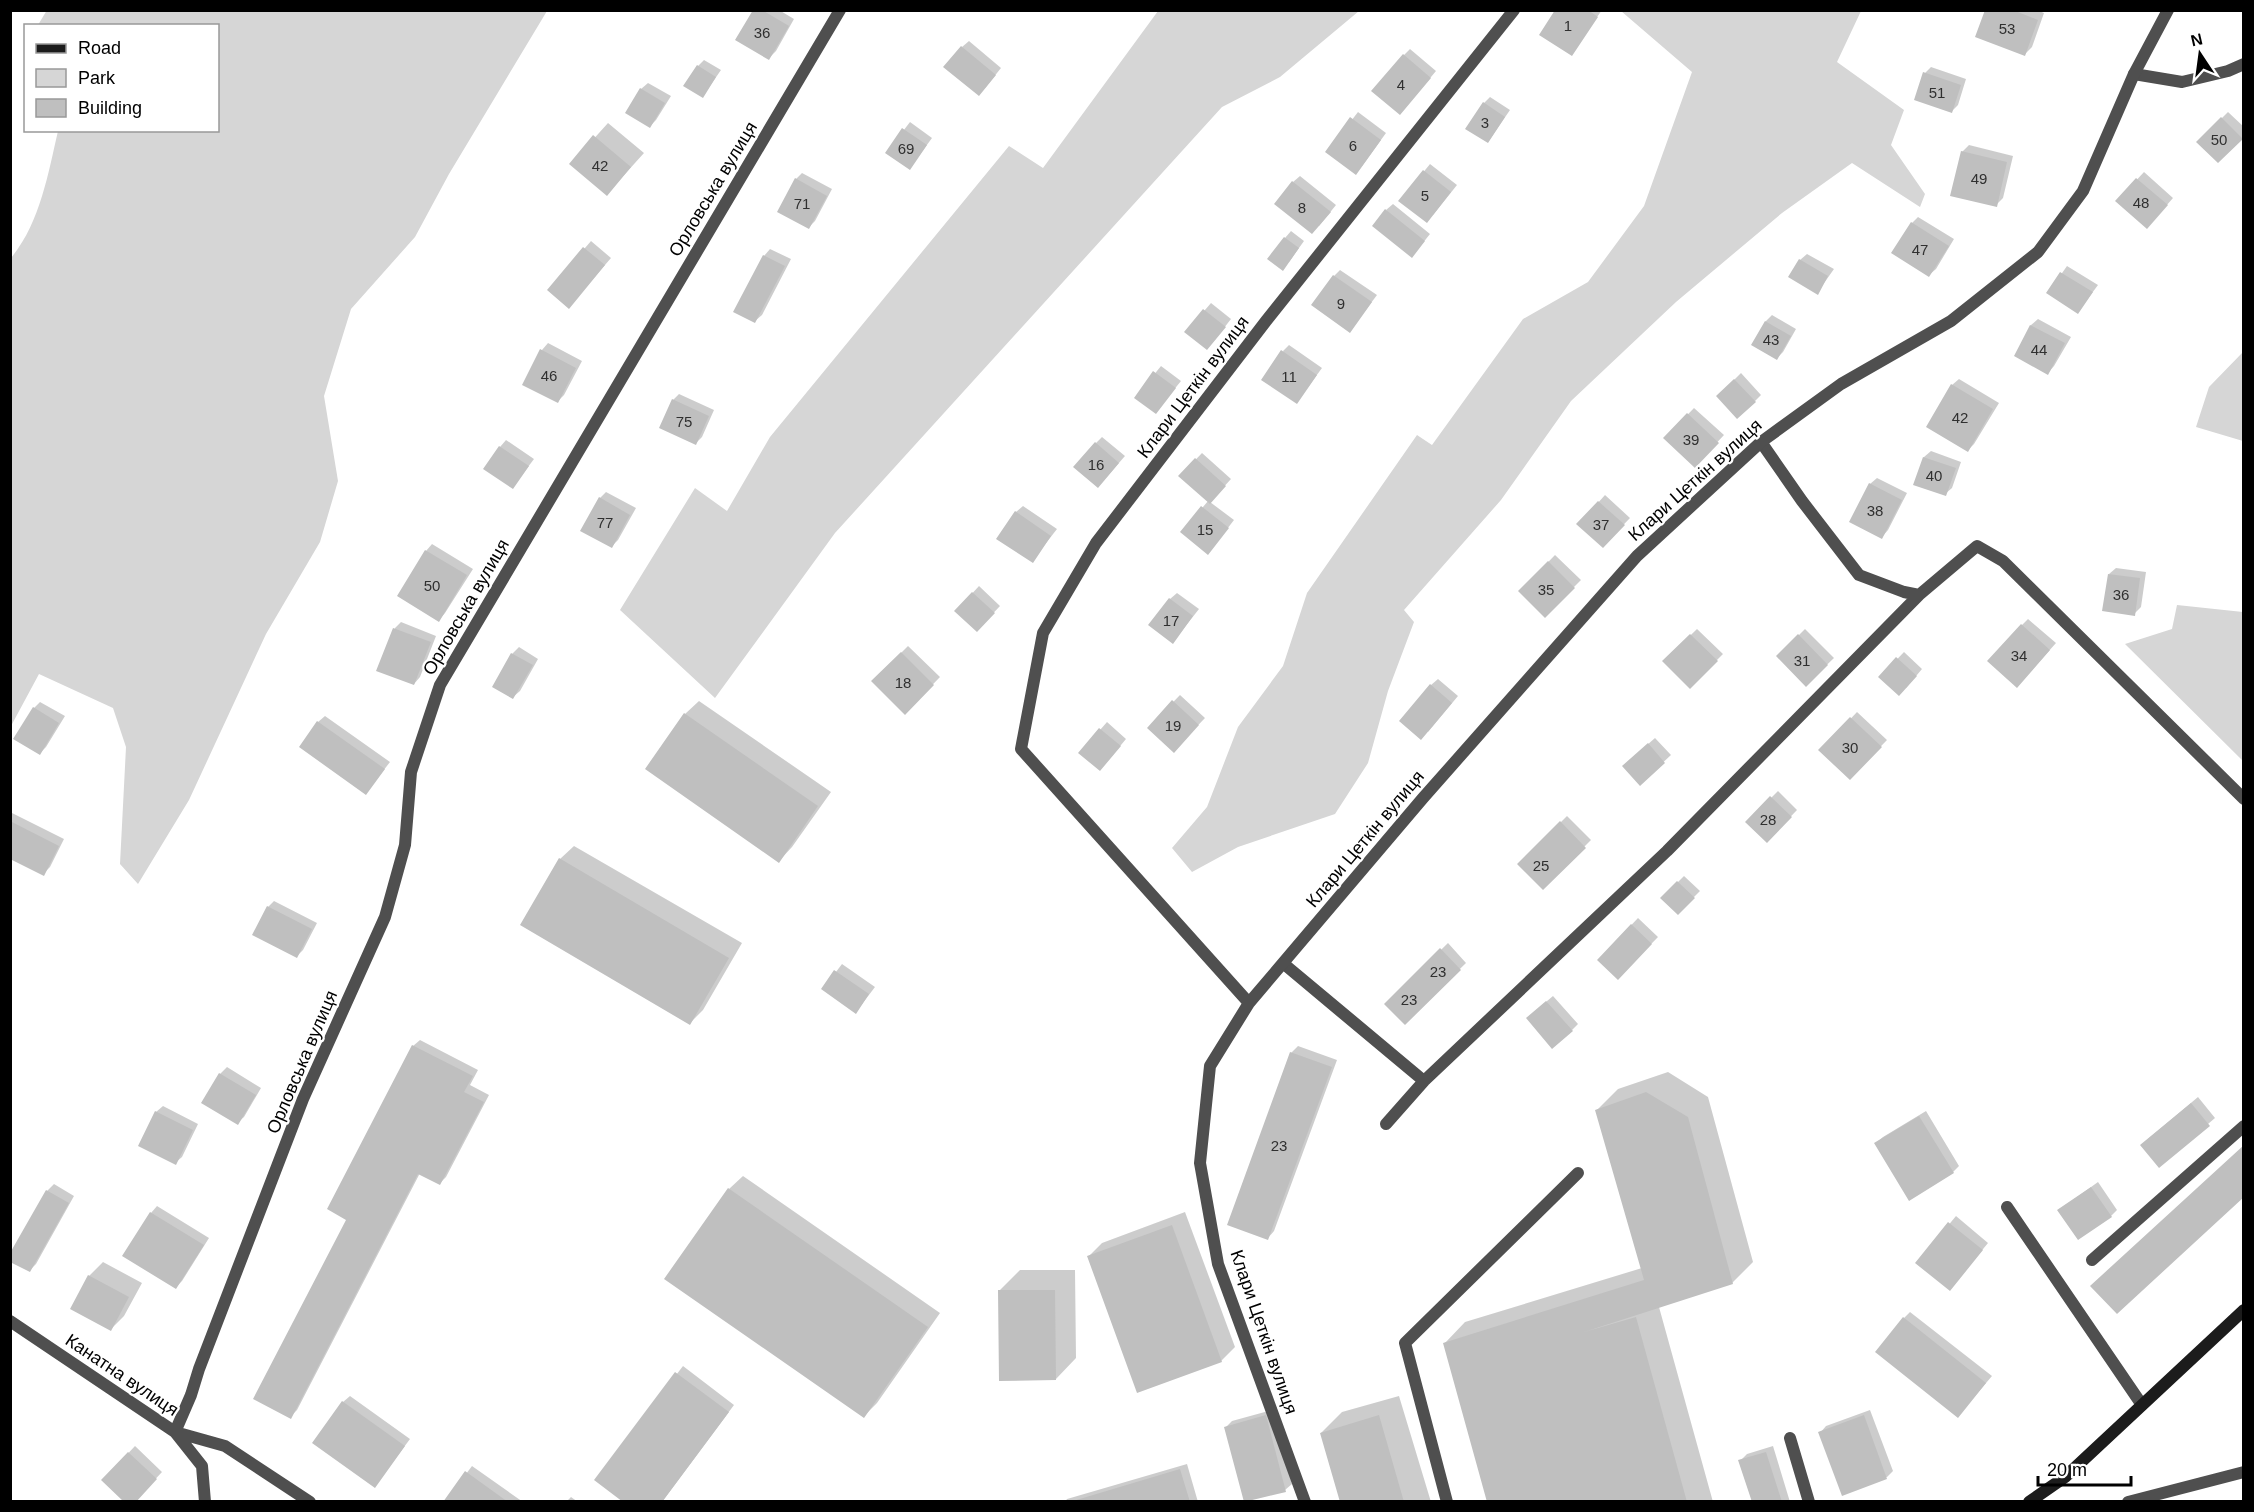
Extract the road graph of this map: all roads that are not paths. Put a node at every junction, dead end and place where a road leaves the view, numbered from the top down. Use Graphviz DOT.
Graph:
graph roads {
  1 [pos="840,10"];
  2 [pos="1514,10"];
  3 [pos="2168,10"];
  4 [pos="2244,64"];
  5 [pos="2134,74"];
  6 [pos="1761,442"];
  7 [pos="1919,595"];
  8 [pos="2244,799"];
  9 [pos="1284,964"];
  10 [pos="1249,1003"];
  11 [pos="1424,1081"];
  12 [pos="1386,1124"];
  13 [pos="2244,1126"];
  14 [pos="1578,1173"];
  15 [pos="2007,1207"];
  16 [pos="2092,1260"];
  17 [pos="2244,1310"];
  18 [pos="10,1322"];
  19 [pos="2142,1404"];
  20 [pos="175,1432"];
  21 [pos="1790,1438"];
  22 [pos="2244,1472"];
  23 [pos="204,1502"];
  24 [pos="310,1502"];
  25 [pos="1305,1502"];
  26 [pos="1447,1502"];
  27 [pos="1809,1502"];
  28 [pos="2029,1502"];
  29 [pos="2128,1502"];
  1 -- 20 [label="street, Орловська вулиця"];
  2 -- 10 [label="street, Клари Цеткін вулиця"];
  3 -- 5 [label="street, Клари Цеткін вулиця"];
  4 -- 5 [label="street"];
  5 -- 6 [label="street, Клари Цеткін вулиця"];
  6 -- 7 [label="street"];
  6 -- 9 [label="street, Клари Цеткін вулиця"];
  7 -- 8 [label="street"];
  7 -- 11 [label="street"];
  9 -- 10 [label="street, Клари Цеткін вулиця"];
  9 -- 11 [label="street"];
  10 -- 25 [label="street, Клари Цеткін вулиця"];
  11 -- 12 [label="street"];
  13 -- 16 [label="street"];
  14 -- 26 [label="street"];
  15 -- 19 [label="street"];
  17 -- 19 [label="main road"];
  18 -- 20 [label="street, Канатна вулиця"];
  19 -- 28 [label="main road"];
  20 -- 23 [label="street"];
  20 -- 24 [label="street, Канатна вулиця"];
  21 -- 27 [label="street"];
  22 -- 29 [label="street"];
}
